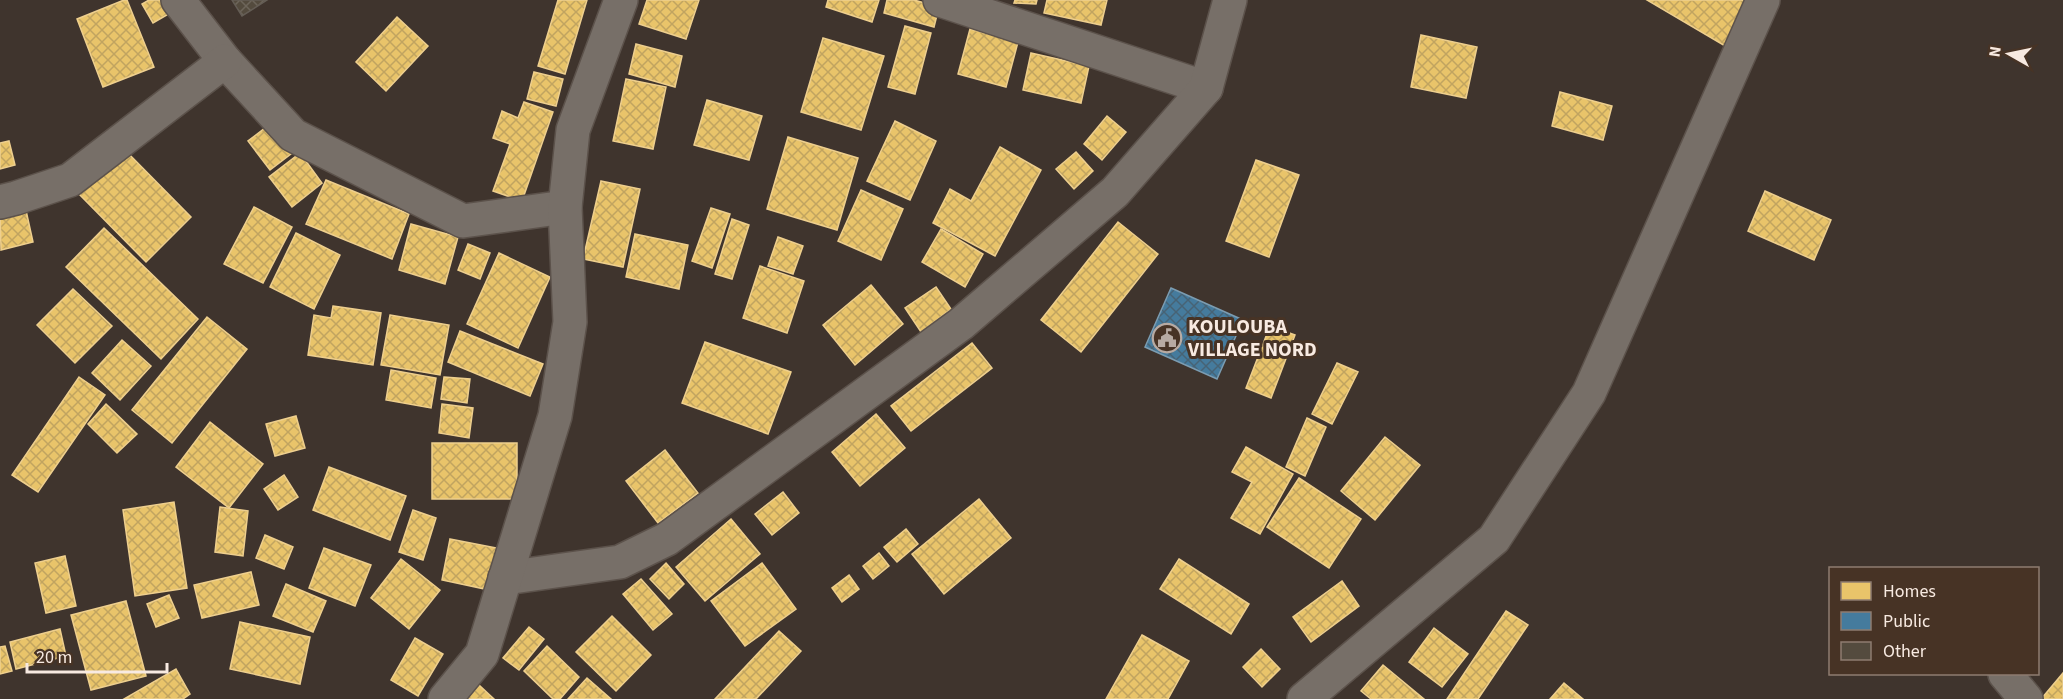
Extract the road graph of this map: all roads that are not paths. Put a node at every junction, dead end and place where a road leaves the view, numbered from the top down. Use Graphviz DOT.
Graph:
graph roads {
  1 [pos="178,0"];
  2 [pos="621,0"];
  3 [pos="940,0"];
  4 [pos="1230,0"];
  5 [pos="1763,0"];
  6 [pos="225,61"];
  7 [pos="1206,88"];
  8 [pos="0,201"];
  9 [pos="565,207"];
  10 [pos="505,578"];
  11 [pos="2006,675"];
  12 [pos="445,699"];
  13 [pos="1304,699"];
  14 [pos="2026,699"];
  1 -- 6 [label="street"];
  2 -- 9 [label="street"];
  3 -- 7 [label="street"];
  4 -- 7 [label="street"];
  5 -- 13 [label="street"];
  6 -- 8 [label="street"];
  6 -- 9 [label="street"];
  7 -- 10 [label="street"];
  9 -- 10 [label="street"];
  10 -- 12 [label="street"];
  11 -- 14 [label="street"];
}
